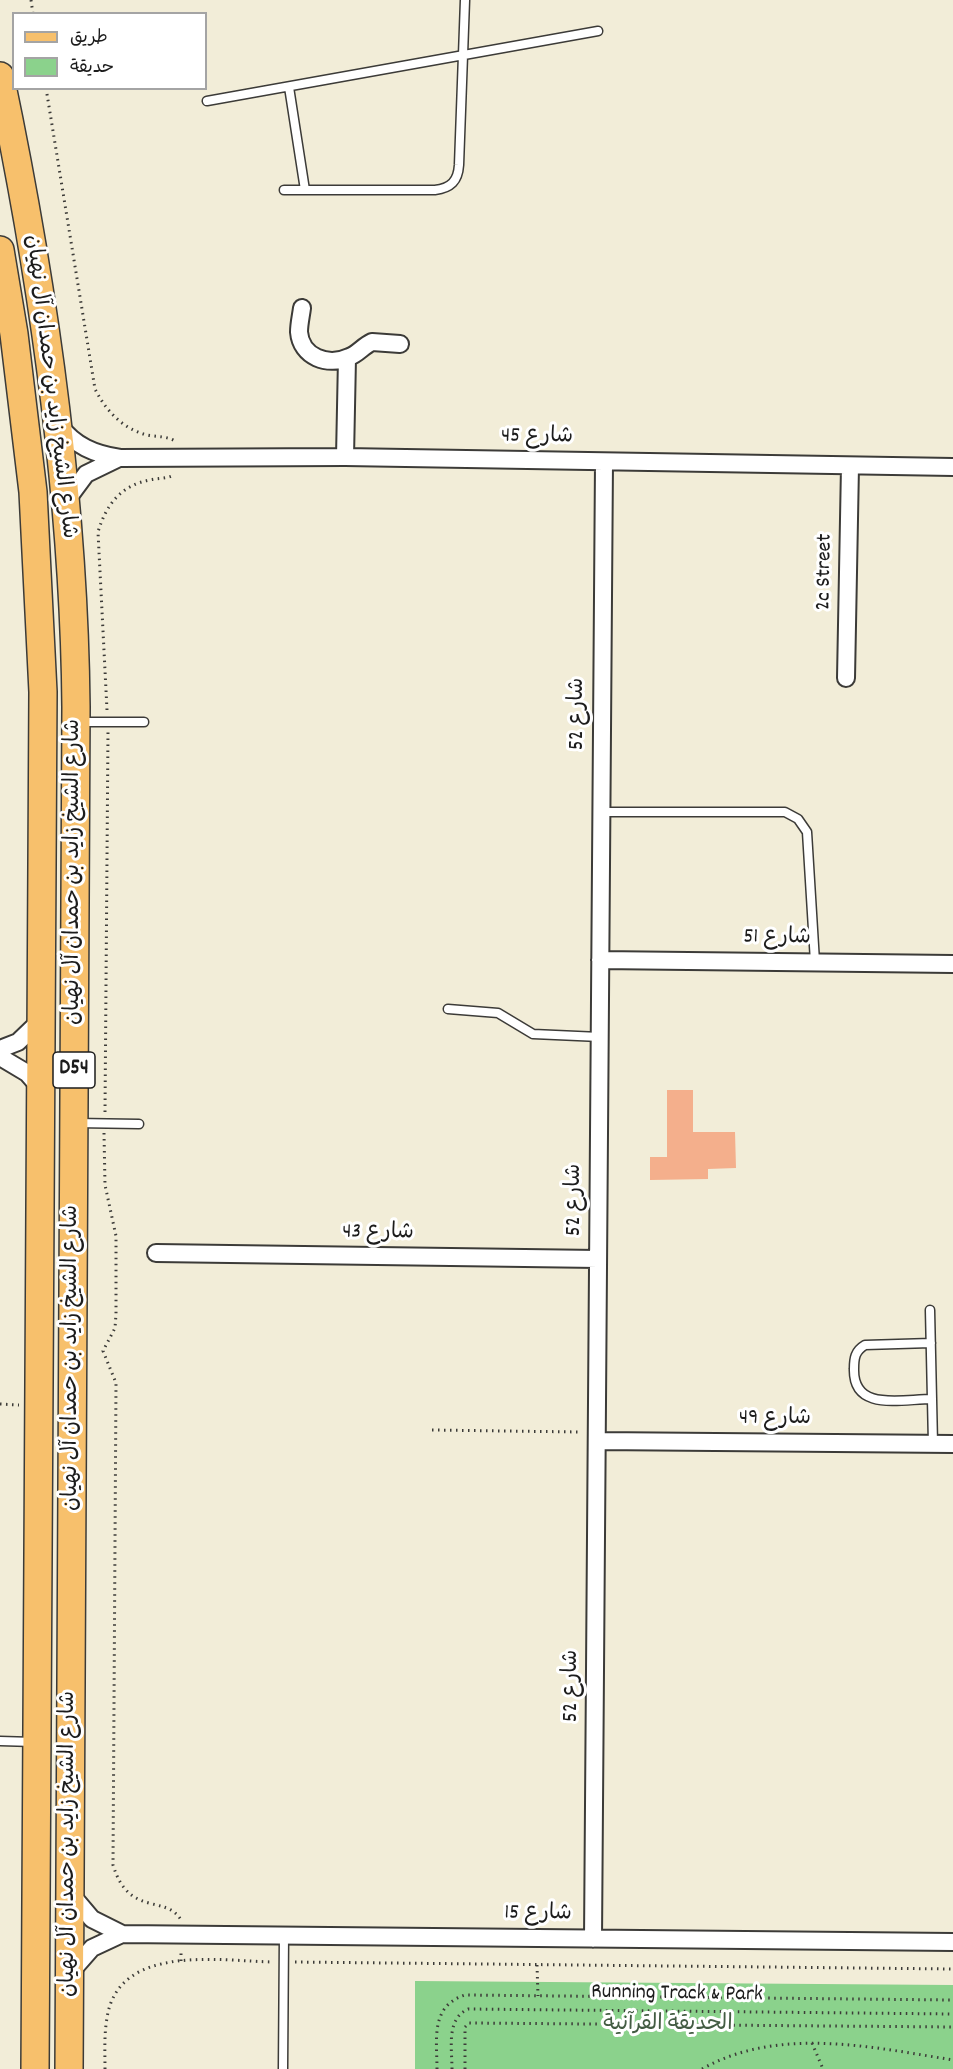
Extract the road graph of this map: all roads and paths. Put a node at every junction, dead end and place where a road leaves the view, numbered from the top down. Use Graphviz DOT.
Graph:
graph roads {
  1 [pos="465,0"];
  2 [pos="598,32"];
  3 [pos="463,57"];
  4 [pos="0,76"];
  5 [pos="289,87"];
  6 [pos="46,90"];
  7 [pos="207,101"];
  8 [pos="284,190"];
  9 [pos="305,190"];
  10 [pos="0,250"];
  11 [pos="302,309"];
  12 [pos="400,344"];
  13 [pos="347,358"];
  14 [pos="55,421"];
  15 [pos="345,457"];
  16 [pos="120,458"];
  17 [pos="179,458"];
  18 [pos="604,462"];
  19 [pos="850,466"];
  20 [pos="953,468"];
  21 [pos="33,492"];
  22 [pos="64,504"];
  23 [pos="74,603"];
  24 [pos="41,639"];
  25 [pos="846,678"];
  26 [pos="76,722"];
  27 [pos="108,722"];
  28 [pos="144,722"];
  29 [pos="75,761"];
  30 [pos="601,812"];
  31 [pos="600,960"];
  32 [pos="815,962"];
  33 [pos="953,964"];
  34 [pos="448,1009"];
  35 [pos="42,1019"];
  36 [pos="600,1037"];
  37 [pos="0,1049"];
  38 [pos="0,1057"];
  39 [pos="42,1090"];
  40 [pos="74,1123"];
  41 [pos="105,1124"];
  42 [pos="139,1124"];
  43 [pos="156,1253"];
  44 [pos="598,1259"];
  45 [pos="930,1310"];
  46 [pos="931,1343"];
  47 [pos="932,1399"];
  48 [pos="432,1430"];
  49 [pos="597,1437"];
  50 [pos="933,1444"];
  51 [pos="953,1444"];
  52 [pos="0,1741"];
  53 [pos="37,1742"];
  54 [pos="69,1893"];
  55 [pos="122,1934"];
  56 [pos="182,1934"];
  57 [pos="284,1935"];
  58 [pos="593,1939"];
  59 [pos="953,1942"];
  60 [pos="181,1961"];
  61 [pos="284,1962"];
  62 [pos="537,1965"];
  63 [pos="953,1969"];
  64 [pos="70,1973"];
  65 [pos="538,1996"];
  66 [pos="953,2000"];
  67 [pos="953,2014"];
  68 [pos="953,2028"];
  69 [pos="812,2043"];
  70 [pos="953,2060"];
  71 [pos="34,2069"];
  72 [pos="69,2069"];
  73 [pos="105,2069"];
  74 [pos="282,2069"];
  75 [pos="436,2069"];
  76 [pos="452,2069"];
  77 [pos="465,2069"];
  78 [pos="702,2069"];
  79 [pos="823,2069"];
  1 -- 3 [label="lane"];
  2 -- 3 [label="lane"];
  3 -- 5 [label="lane"];
  3 -- 9 [label="lane"];
  4 -- 14 [label="main road, شارع الشيخ زايد بن حمدان آل نهيان / D54"];
  5 -- 7 [label="lane"];
  5 -- 9 [label="lane"];
  6 -- 17 [label="path"];
  8 -- 9 [label="lane"];
  10 -- 21 [label="main road, شارع الشيخ زايد بن حمدان آل نهيان / D54"];
  11 -- 13 [label="street"];
  12 -- 13 [label="street"];
  13 -- 15 [label="street"];
  14 -- 16 [label="street, شارع 45"];
  14 -- 22 [label="main road, شارع الشيخ زايد بن حمدان آل نهيان / D54"];
  15 -- 17 [label="street, شارع 45"];
  15 -- 18 [label="street, شارع 45"];
  16 -- 17 [label="street, شارع 45"];
  16 -- 22 [label="street, شارع 45"];
  17 -- 27 [label="path"];
  18 -- 19 [label="street, شارع 45"];
  18 -- 30 [label="street, شارع 52"];
  19 -- 20 [label="street, شارع 45"];
  19 -- 25 [label="street, 2c Street"];
  21 -- 23 [label="main road"];
  21 -- 24 [label="main road, شارع الشيخ زايد بن حمدان آل نهيان / D54"];
  22 -- 23 [label="main road, شارع الشيخ زايد بن حمدان آل نهيان / D54"];
  23 -- 26 [label="main road, شارع الشيخ زايد بن حمدان آل نهيان / D54"];
  24 -- 29 [label="main road"];
  24 -- 35 [label="main road, شارع الشيخ زايد بن حمدان آل نهيان / D54"];
  26 -- 27 [label="lane"];
  26 -- 29 [label="main road, شارع الشيخ زايد بن حمدان آل نهيان / D54"];
  27 -- 28 [label="lane"];
  27 -- 41 [label="path"];
  29 -- 40 [label="main road, شارع الشيخ زايد بن حمدان آل نهيان / D54"];
  30 -- 31 [label="street, شارع 52"];
  30 -- 32 [label="lane"];
  31 -- 32 [label="street, شارع 51"];
  31 -- 36 [label="street, شارع 52"];
  32 -- 33 [label="street, شارع 51"];
  34 -- 36 [label="lane"];
  35 -- 37 [label="street"];
  35 -- 39 [label="main road, شارع الشيخ زايد بن حمدان آل نهيان / D54"];
  36 -- 44 [label="street, شارع 52"];
  38 -- 39 [label="street"];
  39 -- 53 [label="main road, شارع الشيخ زايد بن حمدان آل نهيان / D54"];
  40 -- 41 [label="lane"];
  40 -- 54 [label="main road, شارع الشيخ زايد بن حمدان آل نهيان / D54"];
  41 -- 42 [label="lane"];
  41 -- 56 [label="path"];
  43 -- 44 [label="street, شارع 43"];
  44 -- 49 [label="street, شارع 52"];
  45 -- 46 [label="lane"];
  46 -- 47 [label="lane"];
  46 -- 47 [label="lane"];
  47 -- 50 [label="lane"];
  48 -- 49 [label="path"];
  49 -- 50 [label="street, شارع 49"];
  49 -- 58 [label="street, شارع 52"];
  50 -- 51 [label="street, شارع 49"];
  52 -- 53 [label="lane"];
  53 -- 71 [label="main road, شارع الشيخ زايد بن حمدان آل نهيان / D54"];
  54 -- 55 [label="street, شارع 15"];
  54 -- 64 [label="main road, شارع الشيخ زايد بن حمدان آل نهيان / D54"];
  55 -- 56 [label="street, شارع 15"];
  55 -- 64 [label="street, شارع 15"];
  56 -- 57 [label="street, شارع 15"];
  56 -- 60 [label="path"];
  57 -- 58 [label="street, شارع 15"];
  57 -- 61 [label="lane"];
  58 -- 59 [label="street, شارع 15"];
  60 -- 61 [label="path"];
  60 -- 73 [label="path"];
  61 -- 62 [label="path"];
  61 -- 74 [label="lane"];
  62 -- 63 [label="path"];
  62 -- 65 [label="path"];
  64 -- 72 [label="main road, شارع الشيخ زايد بن حمدان آل نهيان / D54"];
  65 -- 66 [label="path"];
  65 -- 75 [label="path"];
  67 -- 76 [label="path, Running Track & Park"];
  68 -- 77 [label="path"];
  69 -- 70 [label="path"];
  69 -- 78 [label="path"];
  69 -- 79 [label="path"];
}
